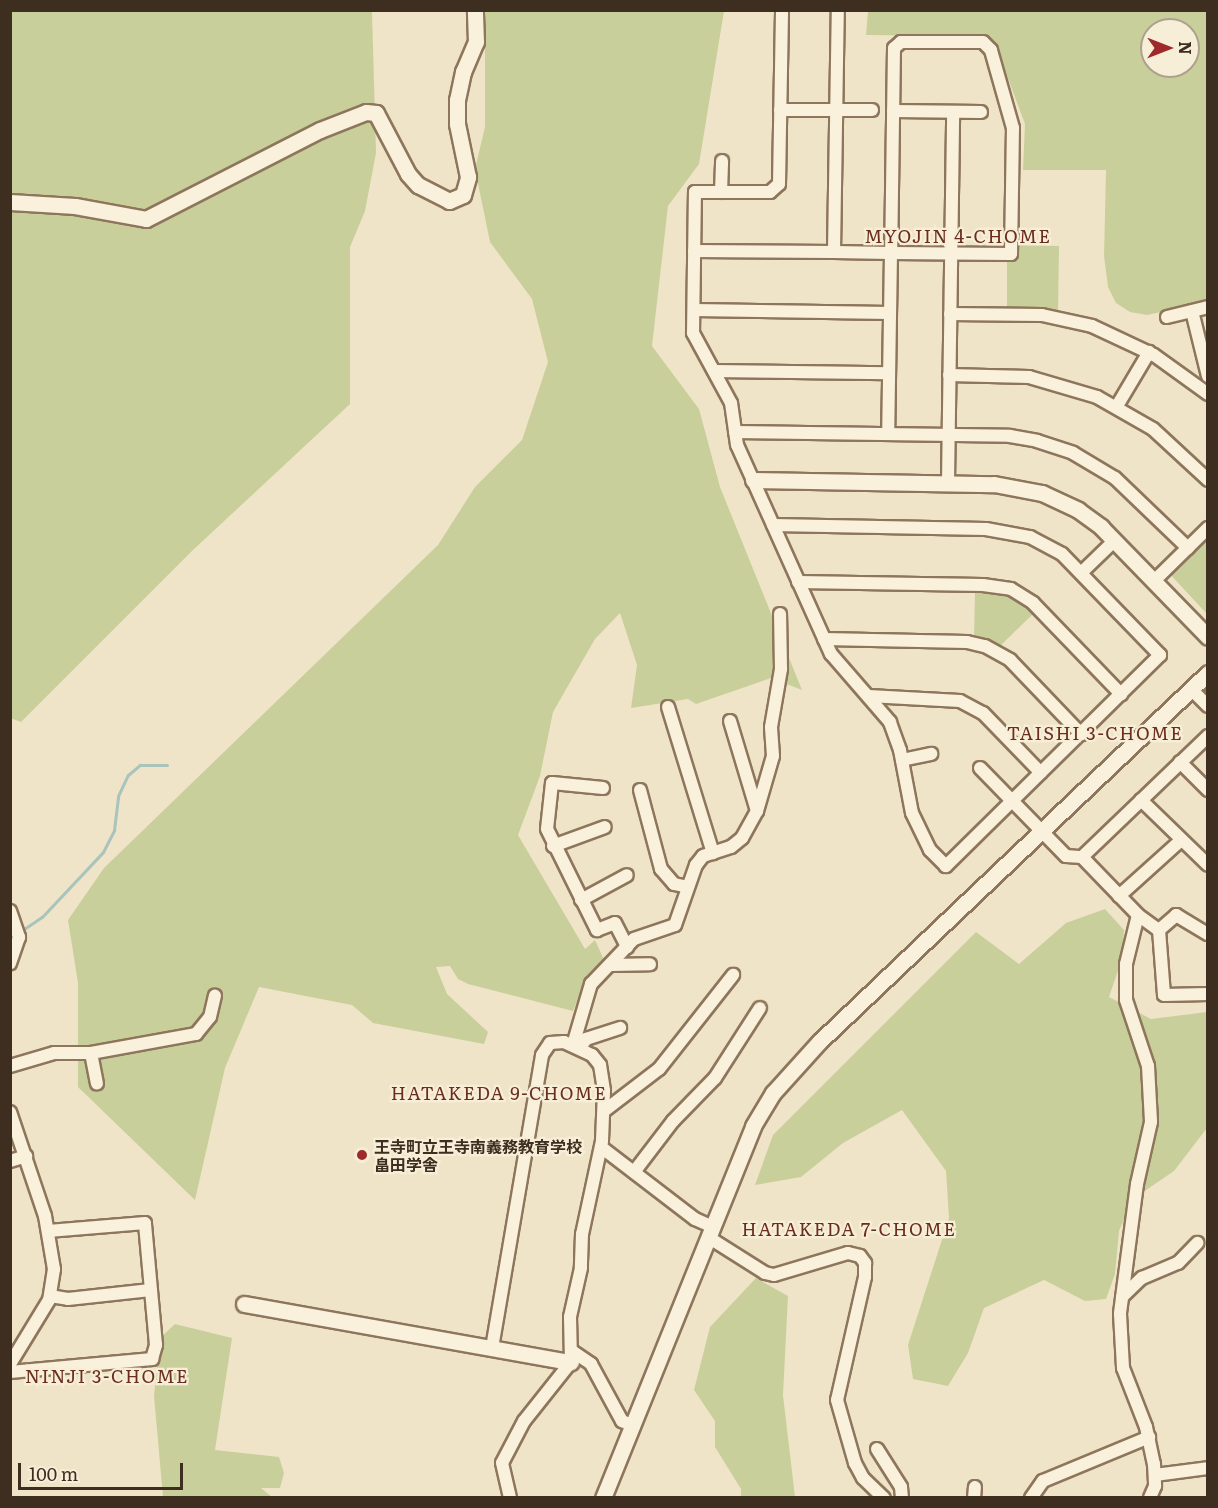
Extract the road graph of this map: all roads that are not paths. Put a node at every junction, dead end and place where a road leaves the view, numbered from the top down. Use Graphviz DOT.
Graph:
graph roads {
  1 [pos="475,10"];
  2 [pos="782,10"];
  3 [pos="838,10"];
  4 [pos="780,110"];
  5 [pos="836,110"];
  6 [pos="872,110"];
  7 [pos="893,111"];
  8 [pos="953,112"];
  9 [pos="981,112"];
  10 [pos="722,161"];
  11 [pos="721,192"];
  12 [pos="10,202"];
  13 [pos="694,251"];
  14 [pos="834,252"];
  15 [pos="891,253"];
  16 [pos="951,253"];
  17 [pos="1208,307"];
  18 [pos="694,310"];
  19 [pos="1192,311"];
  20 [pos="890,313"];
  21 [pos="950,314"];
  22 [pos="1167,317"];
  23 [pos="1149,352"];
  24 [pos="714,371"];
  25 [pos="889,373"];
  26 [pos="949,375"];
  27 [pos="1208,376"];
  28 [pos="1208,394"];
  29 [pos="1117,406"];
  30 [pos="735,432"];
  31 [pos="888,434"];
  32 [pos="948,435"];
  33 [pos="753,480"];
  34 [pos="1208,480"];
  35 [pos="948,483"];
  36 [pos="773,525"];
  37 [pos="1208,528"];
  38 [pos="1114,541"];
  39 [pos="1188,548"];
  40 [pos="1081,573"];
  41 [pos="1154,581"];
  42 [pos="798,582"];
  43 [pos="780,614"];
  44 [pos="1208,637"];
  45 [pos="824,639"];
  46 [pos="1208,672"];
  47 [pos="1191,689"];
  48 [pos="1121,694"];
  49 [pos="869,696"];
  50 [pos="1208,706"];
  51 [pos="668,707"];
  52 [pos="730,721"];
  53 [pos="1081,734"];
  54 [pos="1208,736"];
  55 [pos="931,754"];
  56 [pos="902,760"];
  57 [pos="1180,762"];
  58 [pos="980,768"];
  59 [pos="1041,773"];
  60 [pos="603,788"];
  61 [pos="640,790"];
  62 [pos="1208,790"];
  63 [pos="1141,800"];
  64 [pos="1012,801"];
  65 [pos="757,811"];
  66 [pos="605,827"];
  67 [pos="1042,831"];
  68 [pos="1179,841"];
  69 [pos="553,846"];
  70 [pos="713,853"];
  71 [pos="1082,857"];
  72 [pos="1208,865"];
  73 [pos="627,875"];
  74 [pos="688,887"];
  75 [pos="1119,896"];
  76 [pos="581,900"];
  77 [pos="10,911"];
  78 [pos="1138,915"];
  79 [pos="1159,930"];
  80 [pos="1208,934"];
  81 [pos="627,947"];
  82 [pos="10,963"];
  83 [pos="650,964"];
  84 [pos="611,965"];
  85 [pos="733,975"];
  86 [pos="1208,994"];
  87 [pos="215,996"];
  88 [pos="760,1008"];
  89 [pos="620,1028"];
  90 [pos="576,1046"];
  91 [pos="92,1053"];
  92 [pos="10,1066"];
  93 [pos="97,1083"];
  94 [pos="604,1111"];
  95 [pos="10,1112"];
  96 [pos="601,1148"];
  97 [pos="26,1156"];
  98 [pos="10,1161"];
  99 [pos="634,1172"];
  100 [pos="48,1231"];
  101 [pos="710,1232"];
  102 [pos="1197,1243"];
  103 [pos="151,1290"];
  104 [pos="50,1296"];
  105 [pos="1122,1297"];
  106 [pos="244,1304"];
  107 [pos="10,1333"];
  108 [pos="22,1340"];
  109 [pos="492,1348"];
  110 [pos="571,1356"];
  111 [pos="10,1364"];
  112 [pos="10,1372"];
  113 [pos="634,1426"];
  114 [pos="1149,1437"];
  115 [pos="877,1449"];
  116 [pos="1208,1468"];
  117 [pos="1155,1475"];
  118 [pos="510,1497"];
  119 [pos="603,1497"];
  120 [pos="884,1497"];
  121 [pos="902,1497"];
  122 [pos="1031,1497"];
  123 [pos="1150,1497"];
  1 -- 12 [label="street"];
  2 -- 4 [label="street"];
  3 -- 5 [label="street"];
  4 -- 5 [label="street"];
  4 -- 11 [label="street"];
  5 -- 6 [label="street"];
  5 -- 14 [label="street"];
  7 -- 8 [label="street"];
  7 -- 15 [label="street"];
  7 -- 16 [label="street"];
  8 -- 9 [label="street"];
  8 -- 16 [label="street"];
  10 -- 11 [label="street"];
  11 -- 13 [label="street"];
  13 -- 14 [label="street"];
  13 -- 18 [label="street"];
  14 -- 15 [label="street"];
  15 -- 16 [label="street"];
  15 -- 20 [label="street"];
  16 -- 21 [label="street"];
  17 -- 19 [label="street"];
  18 -- 20 [label="street"];
  18 -- 24 [label="street"];
  19 -- 22 [label="street"];
  19 -- 27 [label="street"];
  20 -- 25 [label="street"];
  21 -- 23 [label="street"];
  21 -- 26 [label="street"];
  23 -- 28 [label="street"];
  23 -- 29 [label="street"];
  24 -- 25 [label="street"];
  24 -- 30 [label="street"];
  25 -- 31 [label="street"];
  26 -- 29 [label="street"];
  26 -- 32 [label="street"];
  29 -- 34 [label="street"];
  30 -- 31 [label="street"];
  30 -- 33 [label="street"];
  31 -- 32 [label="street"];
  32 -- 35 [label="street"];
  32 -- 39 [label="street"];
  33 -- 35 [label="street"];
  33 -- 36 [label="street"];
  35 -- 38 [label="street"];
  36 -- 40 [label="street"];
  36 -- 42 [label="street"];
  37 -- 39 [label="street"];
  38 -- 40 [label="street"];
  38 -- 41 [label="street"];
  39 -- 41 [label="street"];
  40 -- 48 [label="street"];
  41 -- 44 [label="street"];
  42 -- 45 [label="street"];
  42 -- 48 [label="street"];
  43 -- 65 [label="street"];
  45 -- 49 [label="street"];
  45 -- 53 [label="street"];
  46 -- 47 [label="street"];
  47 -- 50 [label="street"];
  47 -- 67 [label="street"];
  48 -- 53 [label="street"];
  49 -- 56 [label="street"];
  49 -- 59 [label="street"];
  51 -- 70 [label="street"];
  52 -- 65 [label="street"];
  53 -- 59 [label="street"];
  54 -- 57 [label="street"];
  55 -- 56 [label="street"];
  56 -- 64 [label="street"];
  57 -- 62 [label="street"];
  57 -- 63 [label="street"];
  58 -- 64 [label="street"];
  59 -- 64 [label="street"];
  60 -- 69 [label="street"];
  61 -- 74 [label="street"];
  63 -- 68 [label="street"];
  63 -- 71 [label="street"];
  64 -- 67 [label="street"];
  65 -- 70 [label="street"];
  66 -- 69 [label="street"];
  67 -- 71 [label="street"];
  67 -- 101 [label="street"];
  68 -- 72 [label="street"];
  68 -- 75 [label="street"];
  69 -- 76 [label="street"];
  70 -- 74 [label="street"];
  71 -- 75 [label="street"];
  73 -- 76 [label="street"];
  74 -- 81 [label="street"];
  75 -- 78 [label="street"];
  76 -- 81 [label="street"];
  77 -- 82 [label="street"];
  78 -- 79 [label="street"];
  78 -- 105 [label="street"];
  79 -- 80 [label="street"];
  79 -- 86 [label="street"];
  81 -- 84 [label="street"];
  83 -- 84 [label="street"];
  84 -- 90 [label="street"];
  85 -- 94 [label="street"];
  87 -- 91 [label="street"];
  88 -- 99 [label="street"];
  89 -- 90 [label="street"];
  90 -- 94 [label="street"];
  90 -- 109 [label="street"];
  91 -- 92 [label="street"];
  91 -- 93 [label="street"];
  94 -- 96 [label="street"];
  95 -- 97 [label="street"];
  96 -- 99 [label="street"];
  96 -- 110 [label="street"];
  97 -- 98 [label="street"];
  97 -- 100 [label="street"];
  99 -- 101 [label="street"];
  100 -- 103 [label="street"];
  100 -- 104 [label="street"];
  101 -- 113 [label="street"];
  101 -- 120 [label="street"];
  102 -- 105 [label="street"];
  103 -- 104 [label="street"];
  103 -- 112 [label="street"];
  104 -- 108 [label="street"];
  105 -- 114 [label="street"];
  106 -- 109 [label="street"];
  107 -- 108 [label="street"];
  108 -- 111 [label="street"];
  109 -- 110 [label="street"];
  110 -- 113 [label="street"];
  110 -- 118 [label="street"];
  113 -- 119 [label="street"];
  114 -- 117 [label="street"];
  114 -- 122 [label="street"];
  115 -- 121 [label="street"];
  116 -- 117 [label="street"];
  117 -- 123 [label="street"];
}
